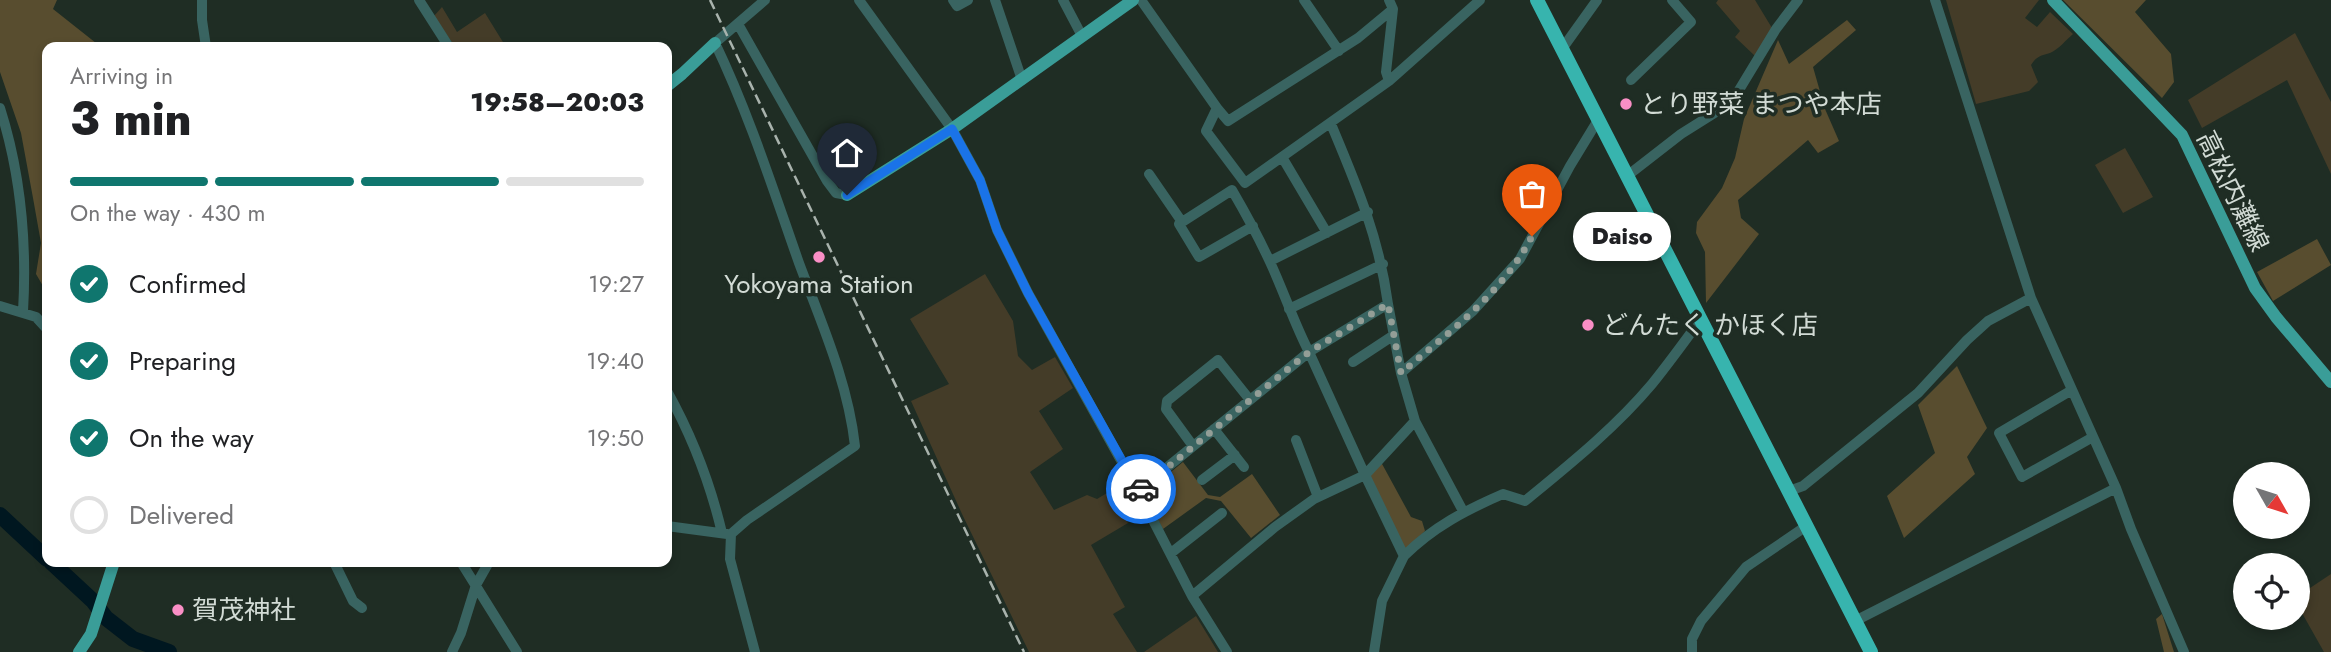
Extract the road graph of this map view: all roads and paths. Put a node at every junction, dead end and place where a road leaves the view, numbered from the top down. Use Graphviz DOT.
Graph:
graph roads {
  1 [pos="202,0"];
  2 [pos="419,0"];
  3 [pos="765,0"];
  4 [pos="859,0"];
  5 [pos="953,0"];
  6 [pos="968,0"];
  7 [pos="995,0"];
  8 [pos="1063,0"];
  9 [pos="1133,0"];
  10 [pos="1141,0"];
  11 [pos="1304,0"];
  12 [pos="1480,0"];
  13 [pos="1536,0"];
  14 [pos="1597,0"];
  15 [pos="1672,0"];
  16 [pos="1798,0"];
  17 [pos="1935,0"];
  18 [pos="2053,0"];
  19 [pos="1391,4"];
  20 [pos="738,24"];
  21 [pos="1082,36"];
  22 [pos="205,42"];
  23 [pos="446,42"];
  24 [pos="715,43"];
  25 [pos="1562,49"];
  26 [pos="1339,51"];
  27 [pos="1021,79"];
  28 [pos="1631,80"];
  29 [pos="1389,81"];
  30 [pos="672,82"];
  31 [pos="0,108"];
  32 [pos="1217,108"];
  33 [pos="1598,120"];
  34 [pos="1331,124"];
  35 [pos="952,129"];
  36 [pos="1282,157"];
  37 [pos="1149,174"];
  38 [pos="1627,176"];
  39 [pos="1245,183"];
  40 [pos="1233,190"];
  41 [pos="847,195"];
  42 [pos="1368,212"];
  43 [pos="1182,222"];
  44 [pos="1252,226"];
  45 [pos="1327,233"];
  46 [pos="1270,261"];
  47 [pos="1383,264"];
  48 [pos="2031,298"];
  49 [pos="1388,304"];
  50 [pos="0,306"];
  51 [pos="1289,309"];
  52 [pos="19,311"];
  53 [pos="1701,319"];
  54 [pos="42,324"];
  55 [pos="1394,335"];
  56 [pos="1309,352"];
  57 [pos="1353,362"];
  58 [pos="1401,373"];
  59 [pos="2331,382"];
  60 [pos="2072,390"];
  61 [pos="1250,400"];
  62 [pos="672,401"];
  63 [pos="1415,421"];
  64 [pos="1214,429"];
  65 [pos="2093,437"];
  66 [pos="1296,440"];
  67 [pos="1193,446"];
  68 [pos="1235,454"];
  69 [pos="1244,467"];
  70 [pos="1365,475"];
  71 [pos="1202,480"];
  72 [pos="2116,488"];
  73 [pos="1139,491"];
  74 [pos="1788,491"];
  75 [pos="1318,497"];
  76 [pos="1463,511"];
  77 [pos="1223,513"];
  78 [pos="672,527"];
  79 [pos="1805,527"];
  80 [pos="726,533"];
  81 [pos="1171,553"];
  82 [pos="1404,556"];
  83 [pos="112,567"];
  84 [pos="336,567"];
  85 [pos="464,567"];
  86 [pos="488,567"];
  87 [pos="476,585"];
  88 [pos="1192,596"];
  89 [pos="362,608"];
  90 [pos="1855,621"];
  91 [pos="79,652"];
  92 [pos="452,652"];
  93 [pos="517,652"];
  94 [pos="755,652"];
  95 [pos="1227,652"];
  96 [pos="1374,652"];
  97 [pos="1692,652"];
  98 [pos="1871,652"];
  99 [pos="2184,652"];
  1 -- 22 [label="street"];
  2 -- 23 [label="street"];
  3 -- 20 [label="street"];
  4 -- 35 [label="street"];
  5 -- 6 [label="street"];
  7 -- 27 [label="street"];
  8 -- 21 [label="street"];
  9 -- 21 [label="main road"];
  10 -- 32 [label="street"];
  11 -- 26 [label="street"];
  12 -- 29 [label="street"];
  13 -- 25 [label="highway"];
  14 -- 25 [label="street"];
  15 -- 28 [label="street"];
  16 -- 38 [label="street"];
  17 -- 48 [label="street"];
  18 -- 59 [label="main road, 高松内灘線"];
  19 -- 26 [label="street"];
  19 -- 29 [label="street"];
  20 -- 24 [label="street"];
  20 -- 41 [label="street"];
  21 -- 27 [label="main road"];
  24 -- 30 [label="main road"];
  24 -- 80 [label="street"];
  25 -- 33 [label="highway"];
  26 -- 32 [label="street"];
  27 -- 35 [label="main road"];
  29 -- 34 [label="street"];
  31 -- 52 [label="street"];
  32 -- 39 [label="street"];
  33 -- 38 [label="highway"];
  33 -- 58 [label="street"];
  34 -- 36 [label="street"];
  34 -- 42 [label="street"];
  35 -- 41 [label="main road"];
  35 -- 73 [label="street"];
  36 -- 39 [label="street"];
  36 -- 45 [label="street"];
  37 -- 43 [label="street"];
  38 -- 53 [label="highway"];
  39 -- 40 [label="street"];
  40 -- 43 [label="street"];
  40 -- 44 [label="street"];
  42 -- 45 [label="street"];
  42 -- 47 [label="street"];
  43 -- 44 [label="street"];
  44 -- 46 [label="street"];
  45 -- 46 [label="street"];
  46 -- 51 [label="street"];
  47 -- 49 [label="street"];
  47 -- 51 [label="street"];
  48 -- 60 [label="street"];
  48 -- 74 [label="street"];
  49 -- 55 [label="street"];
  49 -- 56 [label="street"];
  50 -- 52 [label="street"];
  51 -- 56 [label="street"];
  52 -- 54 [label="street"];
  53 -- 74 [label="highway"];
  53 -- 76 [label="street"];
  55 -- 57 [label="street"];
  55 -- 58 [label="street"];
  56 -- 61 [label="street"];
  56 -- 70 [label="street"];
  58 -- 63 [label="street"];
  60 -- 65 [label="street"];
  60 -- 65 [label="street"];
  61 -- 64 [label="street"];
  61 -- 67 [label="street"];
  62 -- 80 [label="street"];
  63 -- 70 [label="street"];
  63 -- 76 [label="street"];
  64 -- 67 [label="street"];
  64 -- 68 [label="street"];
  65 -- 72 [label="street"];
  66 -- 75 [label="street"];
  67 -- 73 [label="street"];
  68 -- 69 [label="street"];
  68 -- 71 [label="street"];
  70 -- 75 [label="street"];
  70 -- 82 [label="street"];
  72 -- 90 [label="street"];
  72 -- 99 [label="street"];
  73 -- 81 [label="street"];
  74 -- 79 [label="highway"];
  75 -- 88 [label="street"];
  76 -- 82 [label="street"];
  77 -- 81 [label="street"];
  78 -- 80 [label="street"];
  79 -- 90 [label="highway"];
  79 -- 97 [label="street"];
  80 -- 94 [label="street"];
  81 -- 88 [label="street"];
  82 -- 96 [label="street"];
  83 -- 91 [label="main road"];
  84 -- 89 [label="street"];
  85 -- 87 [label="street"];
  86 -- 87 [label="street"];
  87 -- 92 [label="street"];
  87 -- 93 [label="street"];
  88 -- 95 [label="street"];
  90 -- 98 [label="highway"];
}
